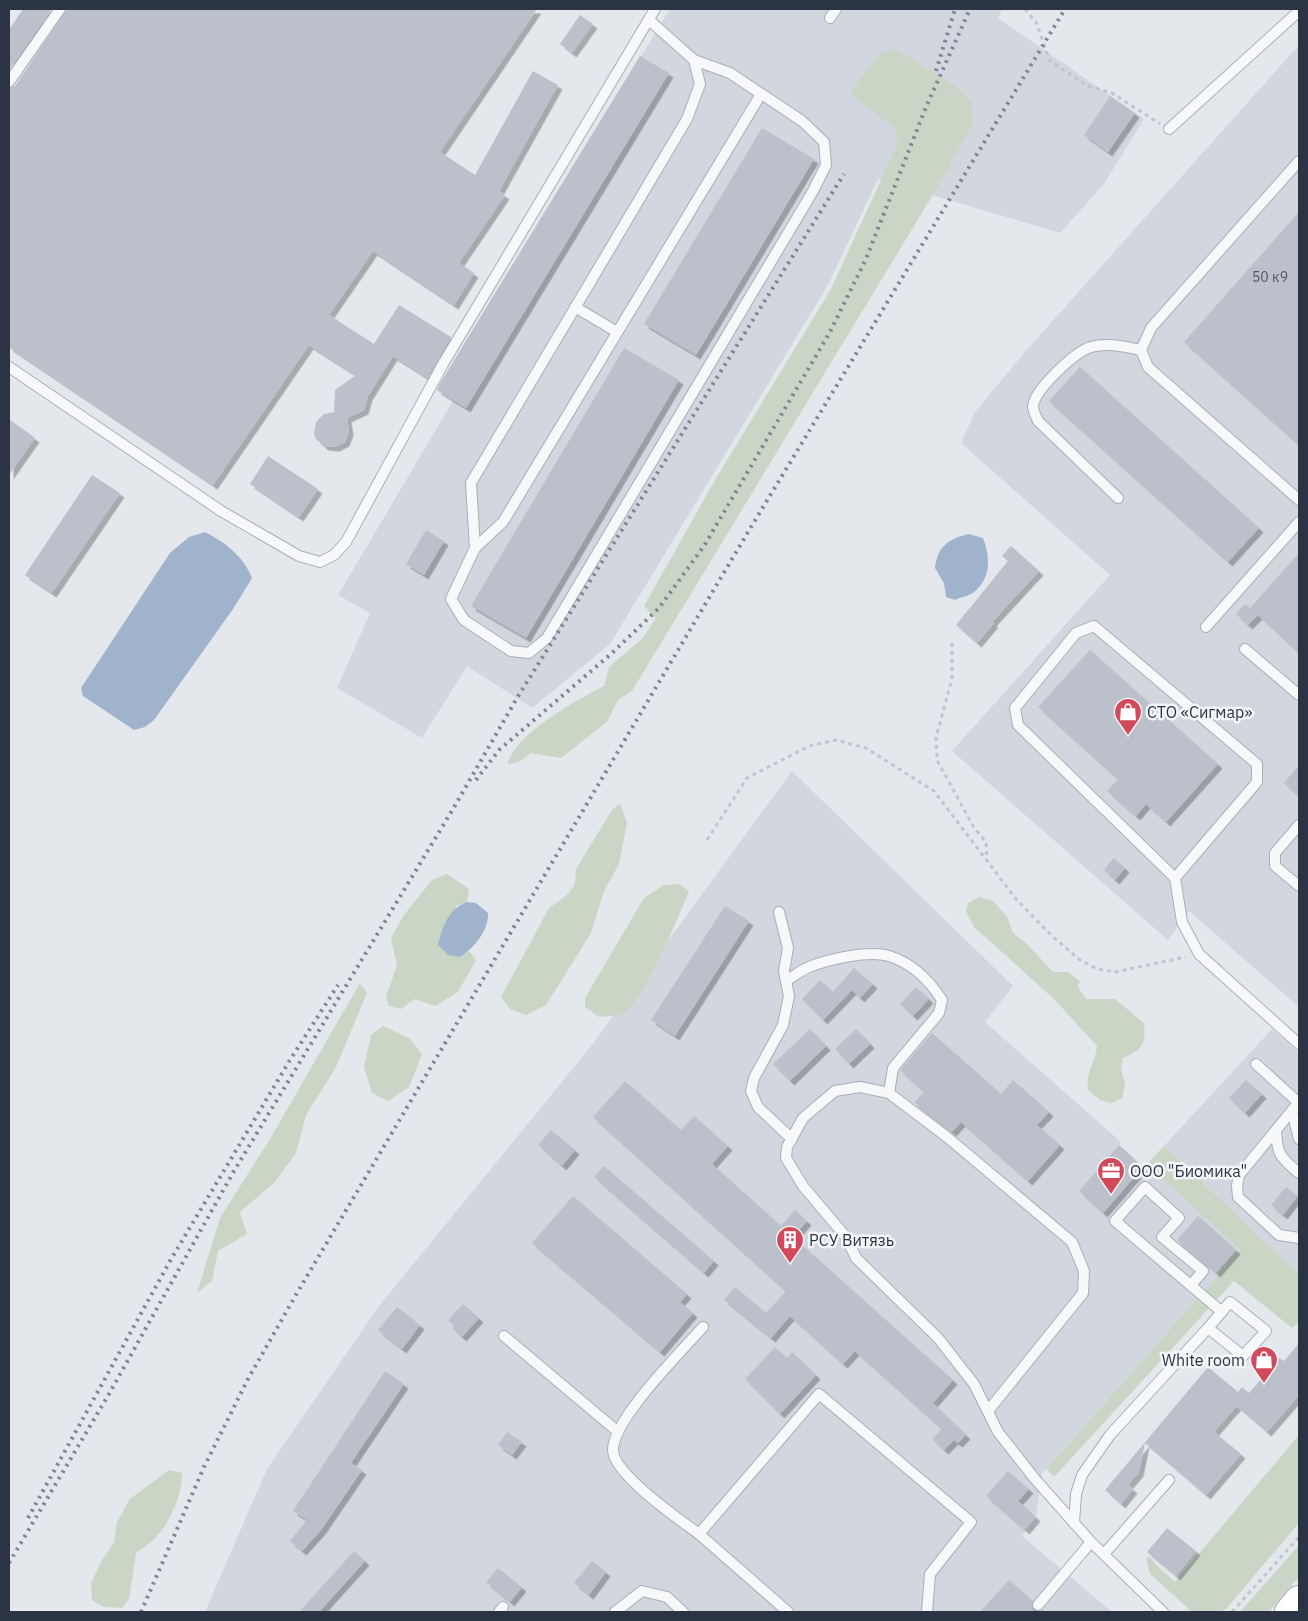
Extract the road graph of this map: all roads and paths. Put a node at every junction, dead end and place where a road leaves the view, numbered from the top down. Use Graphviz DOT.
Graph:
graph roads {
  1 [pos="60,9"];
  2 [pos="655,9"];
  3 [pos="1025,9"];
  4 [pos="1299,12"];
  5 [pos="649,20"];
  6 [pos="694,60"];
  7 [pos="9,82"];
  8 [pos="761,94"];
  9 [pos="1149,118"];
  10 [pos="1169,129"];
  11 [pos="1299,161"];
  12 [pos="575,308"];
  13 [pos="617,332"];
  14 [pos="1141,350"];
  15 [pos="9,367"];
  16 [pos="1118,498"];
  17 [pos="1299,500"];
  18 [pos="1299,522"];
  19 [pos="475,548"];
  20 [pos="1206,627"];
  21 [pos="952,643"];
  22 [pos="1245,649"];
  23 [pos="1299,695"];
  24 [pos="1299,825"];
  25 [pos="707,840"];
  26 [pos="987,863"];
  27 [pos="1175,878"];
  28 [pos="1299,886"];
  29 [pos="779,912"];
  30 [pos="1199,954"];
  31 [pos="786,982"];
  32 [pos="1299,1044"];
  33 [pos="1256,1064"];
  34 [pos="890,1092"];
  35 [pos="1297,1105"];
  36 [pos="1276,1131"];
  37 [pos="792,1139"];
  38 [pos="1299,1139"];
  39 [pos="1299,1173"];
  40 [pos="1299,1238"];
  41 [pos="1191,1285"];
  42 [pos="1222,1312"];
  43 [pos="703,1327"];
  44 [pos="1208,1328"];
  45 [pos="504,1336"];
  46 [pos="988,1411"];
  47 [pos="617,1431"];
  48 [pos="1169,1480"];
  49 [pos="1074,1523"];
  50 [pos="699,1534"];
  51 [pos="1299,1537"];
  52 [pos="1091,1542"];
  53 [pos="1104,1554"];
  54 [pos="1299,1600"];
  55 [pos="1038,1605"];
  56 [pos="614,1612"];
  57 [pos="684,1612"];
  58 [pos="788,1612"];
  59 [pos="927,1612"];
  60 [pos="1163,1612"];
  61 [pos="1232,1612"];
  62 [pos="1289,1612"];
  1 -- 7 [label="lane"];
  2 -- 5 [label="lane"];
  3 -- 9 [label="path"];
  4 -- 10 [label="lane"];
  5 -- 6 [label="lane"];
  5 -- 15 [label="lane"];
  6 -- 8 [label="lane"];
  6 -- 12 [label="lane"];
  8 -- 13 [label="lane"];
  8 -- 19 [label="lane"];
  11 -- 14 [label="lane"];
  12 -- 13 [label="lane"];
  12 -- 19 [label="lane"];
  13 -- 19 [label="lane"];
  14 -- 16 [label="lane"];
  14 -- 17 [label="lane"];
  18 -- 20 [label="lane"];
  21 -- 26 [label="path"];
  22 -- 23 [label="lane"];
  24 -- 28 [label="lane"];
  25 -- 26 [label="path"];
  26 -- 30 [label="path"];
  27 -- 27 [label="lane"];
  27 -- 30 [label="lane"];
  29 -- 31 [label="lane"];
  30 -- 32 [label="lane"];
  31 -- 34 [label="lane"];
  31 -- 37 [label="lane"];
  33 -- 35 [label="lane"];
  34 -- 37 [label="lane"];
  34 -- 46 [label="lane"];
  35 -- 36 [label="lane"];
  35 -- 38 [label="lane"];
  36 -- 39 [label="lane"];
  36 -- 40 [label="lane"];
  37 -- 46 [label="lane"];
  41 -- 41 [label="lane"];
  41 -- 42 [label="lane"];
  42 -- 44 [label="lane"];
  42 -- 44 [label="lane"];
  43 -- 47 [label="lane"];
  44 -- 49 [label="lane"];
  45 -- 47 [label="lane"];
  46 -- 49 [label="lane"];
  47 -- 50 [label="lane"];
  48 -- 53 [label="lane"];
  49 -- 52 [label="lane"];
  50 -- 58 [label="lane"];
  50 -- 59 [label="lane"];
  51 -- 61 [label="path"];
  52 -- 53 [label="lane"];
  52 -- 55 [label="lane"];
  53 -- 60 [label="lane"];
  54 -- 62 [label="main road"];
  56 -- 57 [label="lane"];
}
